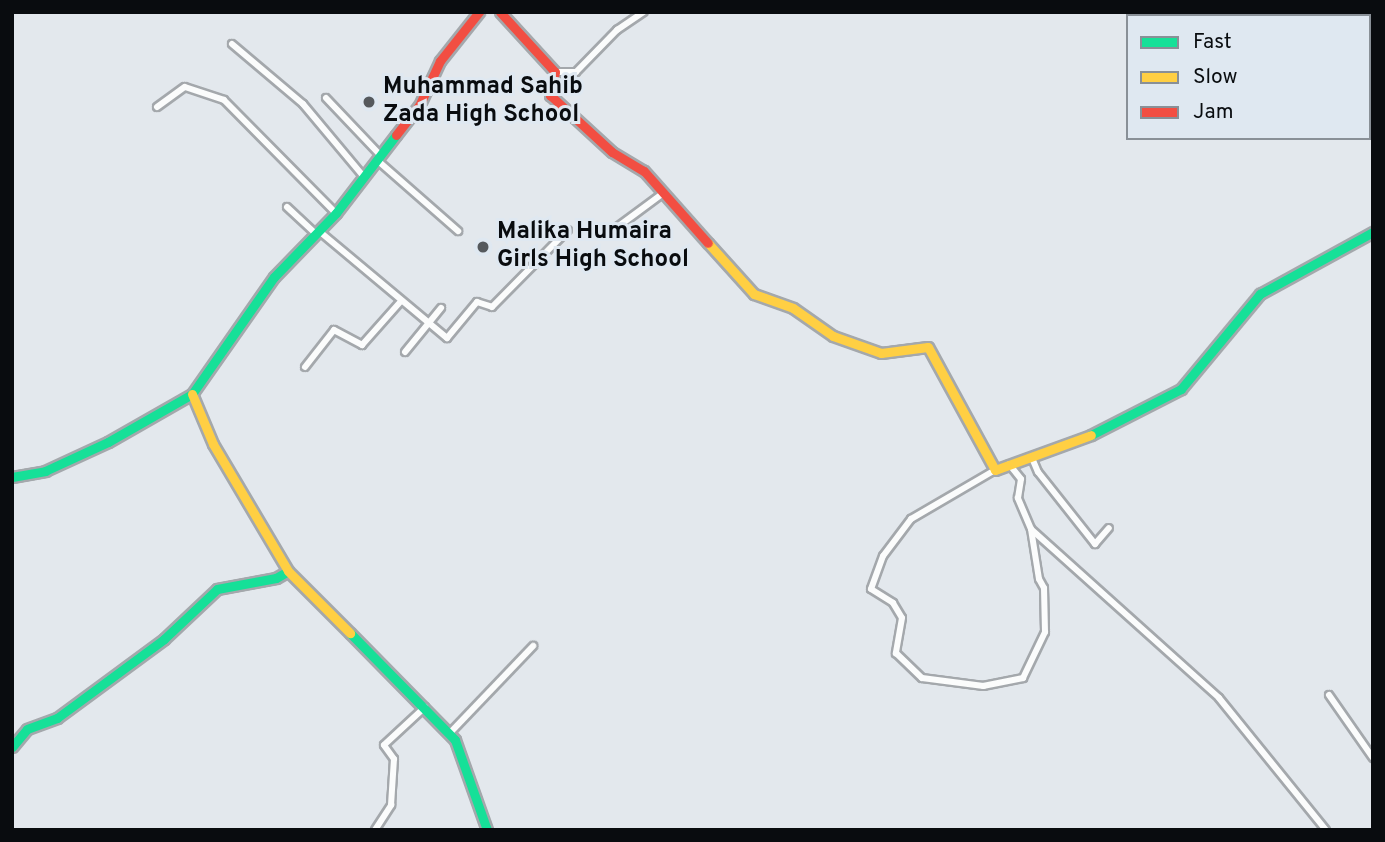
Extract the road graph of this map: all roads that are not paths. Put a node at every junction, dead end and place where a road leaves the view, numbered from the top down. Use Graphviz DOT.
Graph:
graph roads {
  1 [pos="500,12"];
  2 [pos="644,12"];
  3 [pos="472,15"];
  4 [pos="232,44"];
  5 [pos="555,72"];
  6 [pos="326,98"];
  7 [pos="157,107"];
  8 [pos="379,158"];
  9 [pos="364,177"];
  10 [pos="663,194"];
  11 [pos="287,206"];
  12 [pos="336,214"];
  13 [pos="568,230"];
  14 [pos="458,231"];
  15 [pos="612,231"];
  16 [pos="317,232"];
  17 [pos="1373,232"];
  18 [pos="401,301"];
  19 [pos="441,308"];
  20 [pos="429,325"];
  21 [pos="405,352"];
  22 [pos="305,367"];
  23 [pos="192,394"];
  24 [pos="1032,458"];
  25 [pos="1009,464"];
  26 [pos="995,470"];
  27 [pos="12,477"];
  28 [pos="1109,528"];
  29 [pos="1031,529"];
  30 [pos="288,571"];
  31 [pos="533,646"];
  32 [pos="1329,695"];
  33 [pos="425,706"];
  34 [pos="449,734"];
  35 [pos="12,747"];
  36 [pos="1373,758"];
  37 [pos="375,830"];
  38 [pos="487,830"];
  39 [pos="1326,830"];
  1 -- 5 [label="street"];
  2 -- 5 [label="street"];
  3 -- 8 [label="street"];
  4 -- 9 [label="street"];
  5 -- 10 [label="street"];
  6 -- 8 [label="street"];
  7 -- 12 [label="street"];
  8 -- 9 [label="street"];
  8 -- 14 [label="street"];
  9 -- 12 [label="street"];
  10 -- 15 [label="street"];
  10 -- 26 [label="street"];
  11 -- 16 [label="street"];
  12 -- 16 [label="street"];
  13 -- 20 [label="street"];
  16 -- 18 [label="street"];
  16 -- 23 [label="street"];
  17 -- 24 [label="street"];
  18 -- 20 [label="street"];
  18 -- 22 [label="street"];
  19 -- 20 [label="street"];
  20 -- 21 [label="street"];
  23 -- 27 [label="street"];
  23 -- 30 [label="street"];
  24 -- 25 [label="street"];
  24 -- 28 [label="street"];
  25 -- 26 [label="street"];
  25 -- 29 [label="street"];
  26 -- 29 [label="street"];
  29 -- 39 [label="street"];
  30 -- 33 [label="street"];
  30 -- 35 [label="street"];
  31 -- 34 [label="street"];
  32 -- 36 [label="street"];
  33 -- 34 [label="street"];
  33 -- 37 [label="street"];
  34 -- 38 [label="street"];
}
